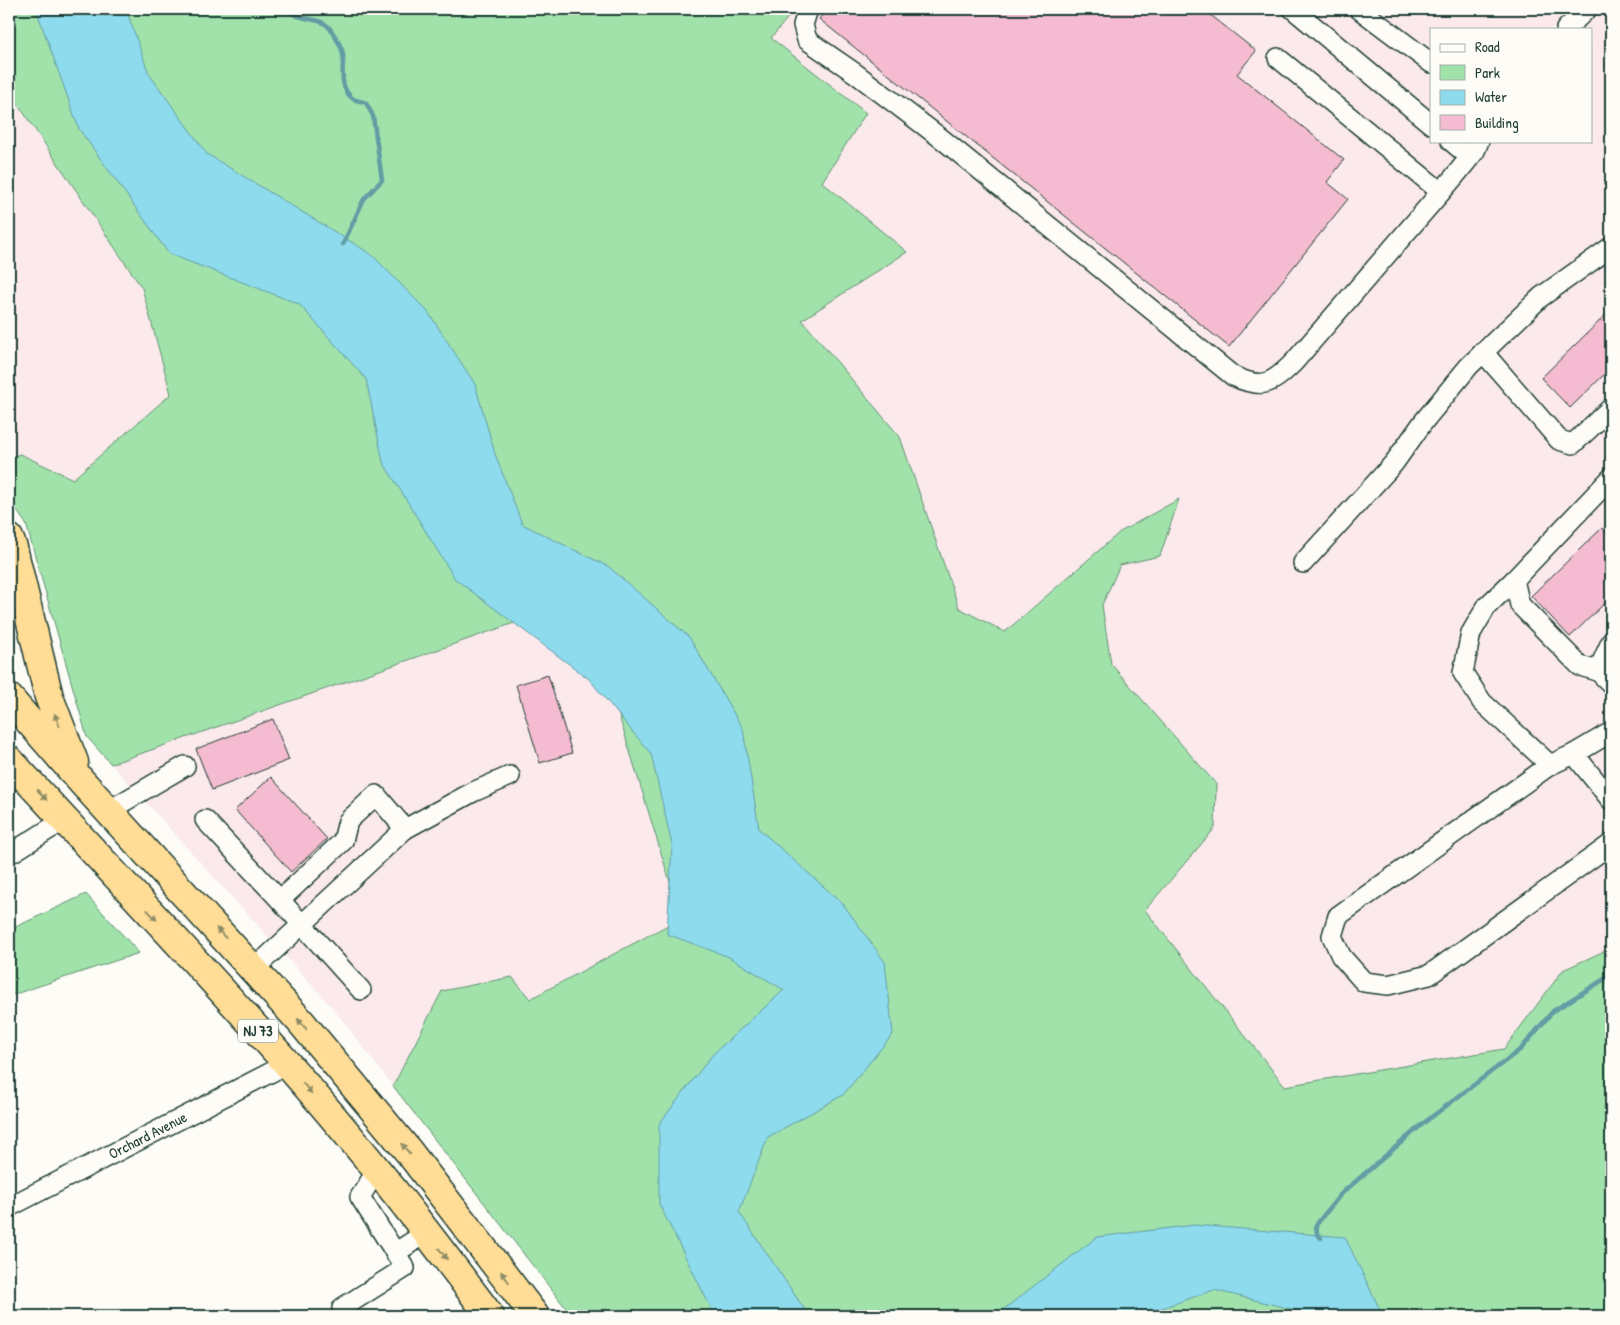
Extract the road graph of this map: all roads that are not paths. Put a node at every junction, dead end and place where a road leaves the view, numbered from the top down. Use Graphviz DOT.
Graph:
graph roads {
  1 [pos="808,9"];
  2 [pos="1293,9"];
  3 [pos="1359,9"];
  4 [pos="1586,9"];
  5 [pos="1567,28"];
  6 [pos="1278,58"];
  7 [pos="1430,62"];
  8 [pos="1430,123"];
  9 [pos="1454,142"];
  10 [pos="1475,149"];
  11 [pos="1441,192"];
  12 [pos="1611,247"];
  13 [pos="1483,352"];
  14 [pos="1611,408"];
  15 [pos="1607,491"];
  16 [pos="9,538"];
  17 [pos="1303,563"];
  18 [pos="1514,580"];
  19 [pos="1611,642"];
  20 [pos="1604,677"];
  21 [pos="9,698"];
  22 [pos="1611,732"];
  23 [pos="1574,754"];
  24 [pos="9,760"];
  25 [pos="1550,765"];
  26 [pos="185,766"];
  27 [pos="510,776"];
  28 [pos="82,782"];
  29 [pos="1611,800"];
  30 [pos="108,811"];
  31 [pos="64,820"];
  32 [pos="206,820"];
  33 [pos="405,829"];
  34 [pos="1611,844"];
  35 [pos="9,848"];
  36 [pos="280,900"];
  37 [pos="302,924"];
  38 [pos="254,969"];
  39 [pos="361,990"];
  40 [pos="286,1064"];
  41 [pos="377,1170"];
  42 [pos="9,1206"];
  43 [pos="427,1232"];
  44 [pos="395,1253"];
  45 [pos="486,1315"];
  46 [pos="346,1316"];
  47 [pos="535,1316"];
  1 -- 11 [label="street"];
  2 -- 8 [label="street"];
  3 -- 7 [label="street"];
  4 -- 5 [label="street"];
  6 -- 11 [label="street"];
  9 -- 10 [label="street"];
  10 -- 11 [label="street"];
  12 -- 13 [label="street"];
  13 -- 14 [label="street"];
  13 -- 17 [label="street"];
  15 -- 18 [label="street"];
  28 -- 16 [label="highway, one-way"];
  18 -- 20 [label="street"];
  18 -- 25 [label="street"];
  19 -- 20 [label="street"];
  21 -- 28 [label="highway, NJ 73"];
  22 -- 23 [label="street"];
  23 -- 25 [label="street"];
  23 -- 29 [label="street"];
  24 -- 31 [label="highway, NJ 73, one-way"];
  25 -- 34 [label="street"];
  26 -- 30 [label="street"];
  27 -- 33 [label="street"];
  28 -- 30 [label="highway, NJ 73"];
  38 -- 30 [label="highway, NJ 73, one-way"];
  31 -- 35 [label="street"];
  31 -- 40 [label="highway, NJ 73, one-way"];
  32 -- 36 [label="street"];
  33 -- 36 [label="street"];
  33 -- 37 [label="street"];
  36 -- 37 [label="street"];
  37 -- 38 [label="street"];
  37 -- 39 [label="street"];
  47 -- 38 [label="highway, NJ 73, one-way"];
  40 -- 41 [label="highway, NJ 73, one-way"];
  40 -- 42 [label="street, Orchard Avenue"];
  41 -- 43 [label="highway, NJ 73"];
  41 -- 44 [label="street"];
  43 -- 44 [label="street"];
  43 -- 45 [label="highway, NJ 73, one-way"];
  44 -- 46 [label="street"];
}
